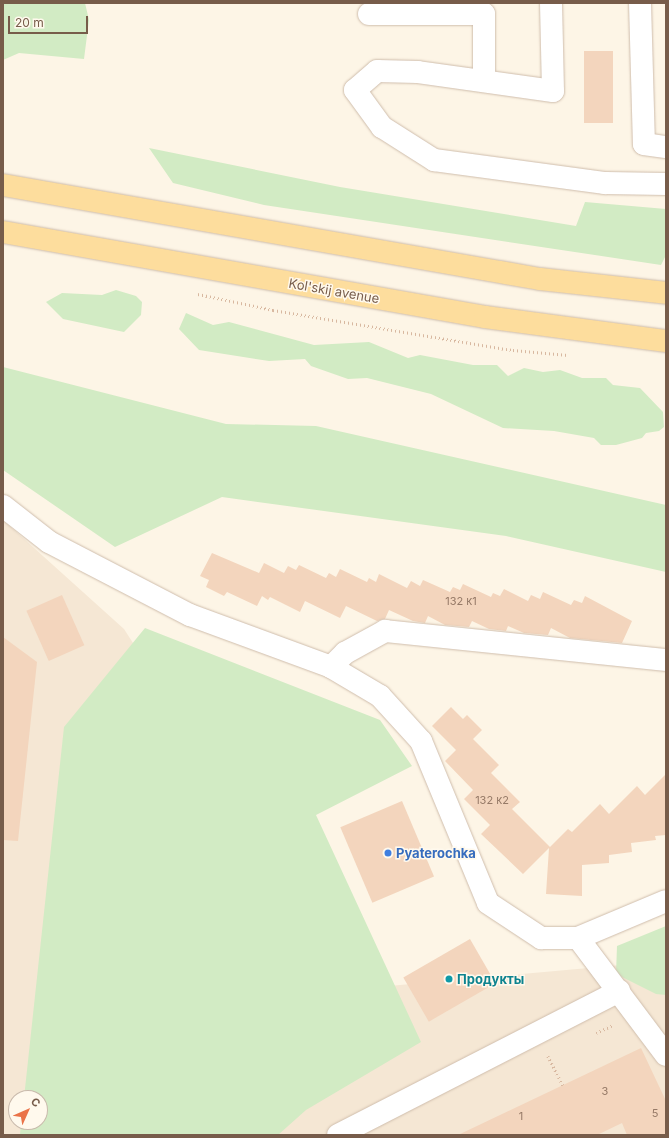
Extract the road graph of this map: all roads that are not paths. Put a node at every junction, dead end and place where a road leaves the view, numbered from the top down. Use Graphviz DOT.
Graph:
graph roads {
  1 [pos="551,3"];
  2 [pos="640,3"];
  3 [pos="369,14"];
  4 [pos="484,81"];
  5 [pos="666,147"];
  6 [pos="666,184"];
  7 [pos="3,185"];
  8 [pos="3,232"];
  9 [pos="666,293"];
  10 [pos="666,341"];
  11 [pos="3,506"];
  12 [pos="666,660"];
  13 [pos="331,667"];
  14 [pos="666,901"];
  15 [pos="578,938"];
  16 [pos="619,991"];
  17 [pos="666,1055"];
  18 [pos="338,1135"];
  1 -- 4 [label="lane"];
  2 -- 5 [label="lane"];
  3 -- 4 [label="lane"];
  4 -- 6 [label="lane"];
  7 -- 9 [label="main road"];
  8 -- 10 [label="main road, Kol'skij avenue"];
  11 -- 13 [label="lane"];
  12 -- 13 [label="lane"];
  13 -- 15 [label="lane"];
  14 -- 15 [label="lane"];
  15 -- 16 [label="lane"];
  16 -- 17 [label="lane"];
  16 -- 18 [label="lane"];
}
